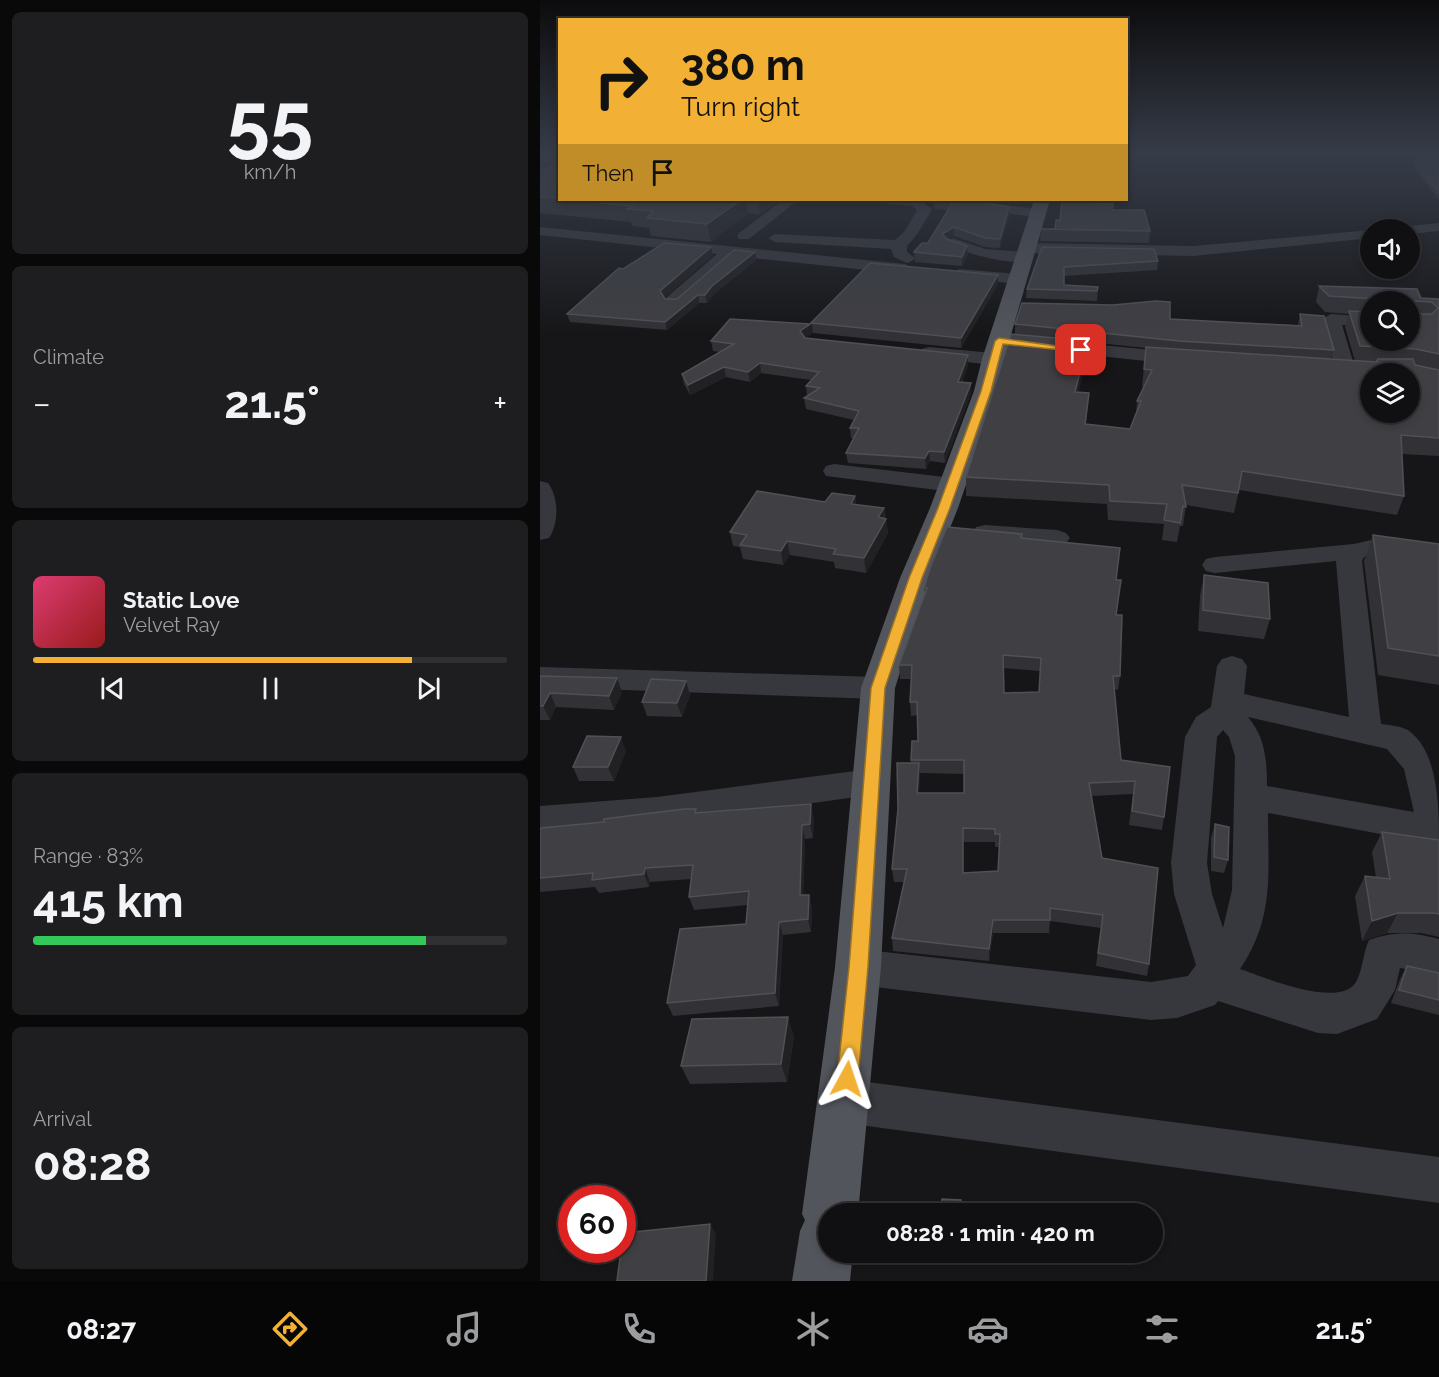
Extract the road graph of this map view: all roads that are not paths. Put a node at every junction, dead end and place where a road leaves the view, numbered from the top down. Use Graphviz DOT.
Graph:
graph roads {
  1 [pos="772,215"];
  2 [pos="921,215"];
  3 [pos="1037,215"];
  4 [pos="540,217"];
  5 [pos="1439,227"];
  6 [pos="1420,229"];
  7 [pos="540,231"];
  8 [pos="1360,235"];
  9 [pos="744,236"];
  10 [pos="953,243"];
  11 [pos="661,244"];
  12 [pos="899,245"];
  13 [pos="729,252"];
  14 [pos="643,257"];
  15 [pos="946,267"];
  16 [pos="1022,277"];
  17 [pos="673,301"];
  18 [pos="1308,318"];
  19 [pos="1331,319"];
  20 [pos="1360,321"];
  21 [pos="1012,347"];
  22 [pos="913,352"];
  23 [pos="1200,360"];
  24 [pos="1323,366"];
  25 [pos="1346,368"];
  26 [pos="1360,369"];
  27 [pos="834,471"];
  28 [pos="952,484"];
  29 [pos="540,488"];
  30 [pos="935,528"];
  31 [pos="540,533"];
  32 [pos="1057,538"];
  33 [pos="1354,552"];
  34 [pos="1439,555"];
  35 [pos="1215,565"];
  36 [pos="1232,666"];
  37 [pos="540,677"];
  38 [pos="878,688"];
  39 [pos="1228,708"];
  40 [pos="1366,732"];
  41 [pos="870,782"];
  42 [pos="1251,796"];
  43 [pos="540,820"];
  44 [pos="1437,830"];
  45 [pos="1439,957"];
  46 [pos="858,967"];
  47 [pos="1213,974"];
  48 [pos="845,1101"];
  49 [pos="1439,1180"];
  50 [pos="831,1203"];
  51 [pos="824,1263"];
  52 [pos="821,1281"];
  1 -- 9 [label="street"];
  2 -- 12 [label="street"];
  3 -- 16 [label="main road"];
  4 -- 9 [label="street"];
  5 -- 6 [label="street"];
  7 -- 11 [label="street"];
  8 -- 16 [label="street"];
  9 -- 12 [label="street"];
  10 -- 16 [label="street"];
  11 -- 13 [label="street"];
  11 -- 14 [label="street"];
  12 -- 13 [label="street"];
  13 -- 17 [label="street"];
  15 -- 16 [label="street"];
  16 -- 21 [label="main road"];
  18 -- 19 [label="street"];
  19 -- 20 [label="street"];
  19 -- 25 [label="street"];
  21 -- 22 [label="street"];
  21 -- 23 [label="street"];
  21 -- 28 [label="main road"];
  24 -- 25 [label="street"];
  25 -- 26 [label="street"];
  27 -- 28 [label="street"];
  28 -- 30 [label="main road"];
  29 -- 31 [label="street"];
  30 -- 32 [label="street"];
  30 -- 38 [label="main road"];
  33 -- 34 [label="street"];
  33 -- 35 [label="street"];
  33 -- 40 [label="street"];
  36 -- 39 [label="street"];
  37 -- 38 [label="street"];
  38 -- 41 [label="main road"];
  39 -- 40 [label="street"];
  39 -- 42 [label="street"];
  39 -- 47 [label="street"];
  40 -- 44 [label="street"];
  41 -- 43 [label="street"];
  41 -- 46 [label="main road"];
  42 -- 44 [label="street"];
  42 -- 47 [label="street"];
  45 -- 47 [label="street"];
  46 -- 47 [label="street"];
  46 -- 48 [label="main road"];
  48 -- 49 [label="street"];
  48 -- 50 [label="main road"];
  51 -- 52 [label="main road"];
}
